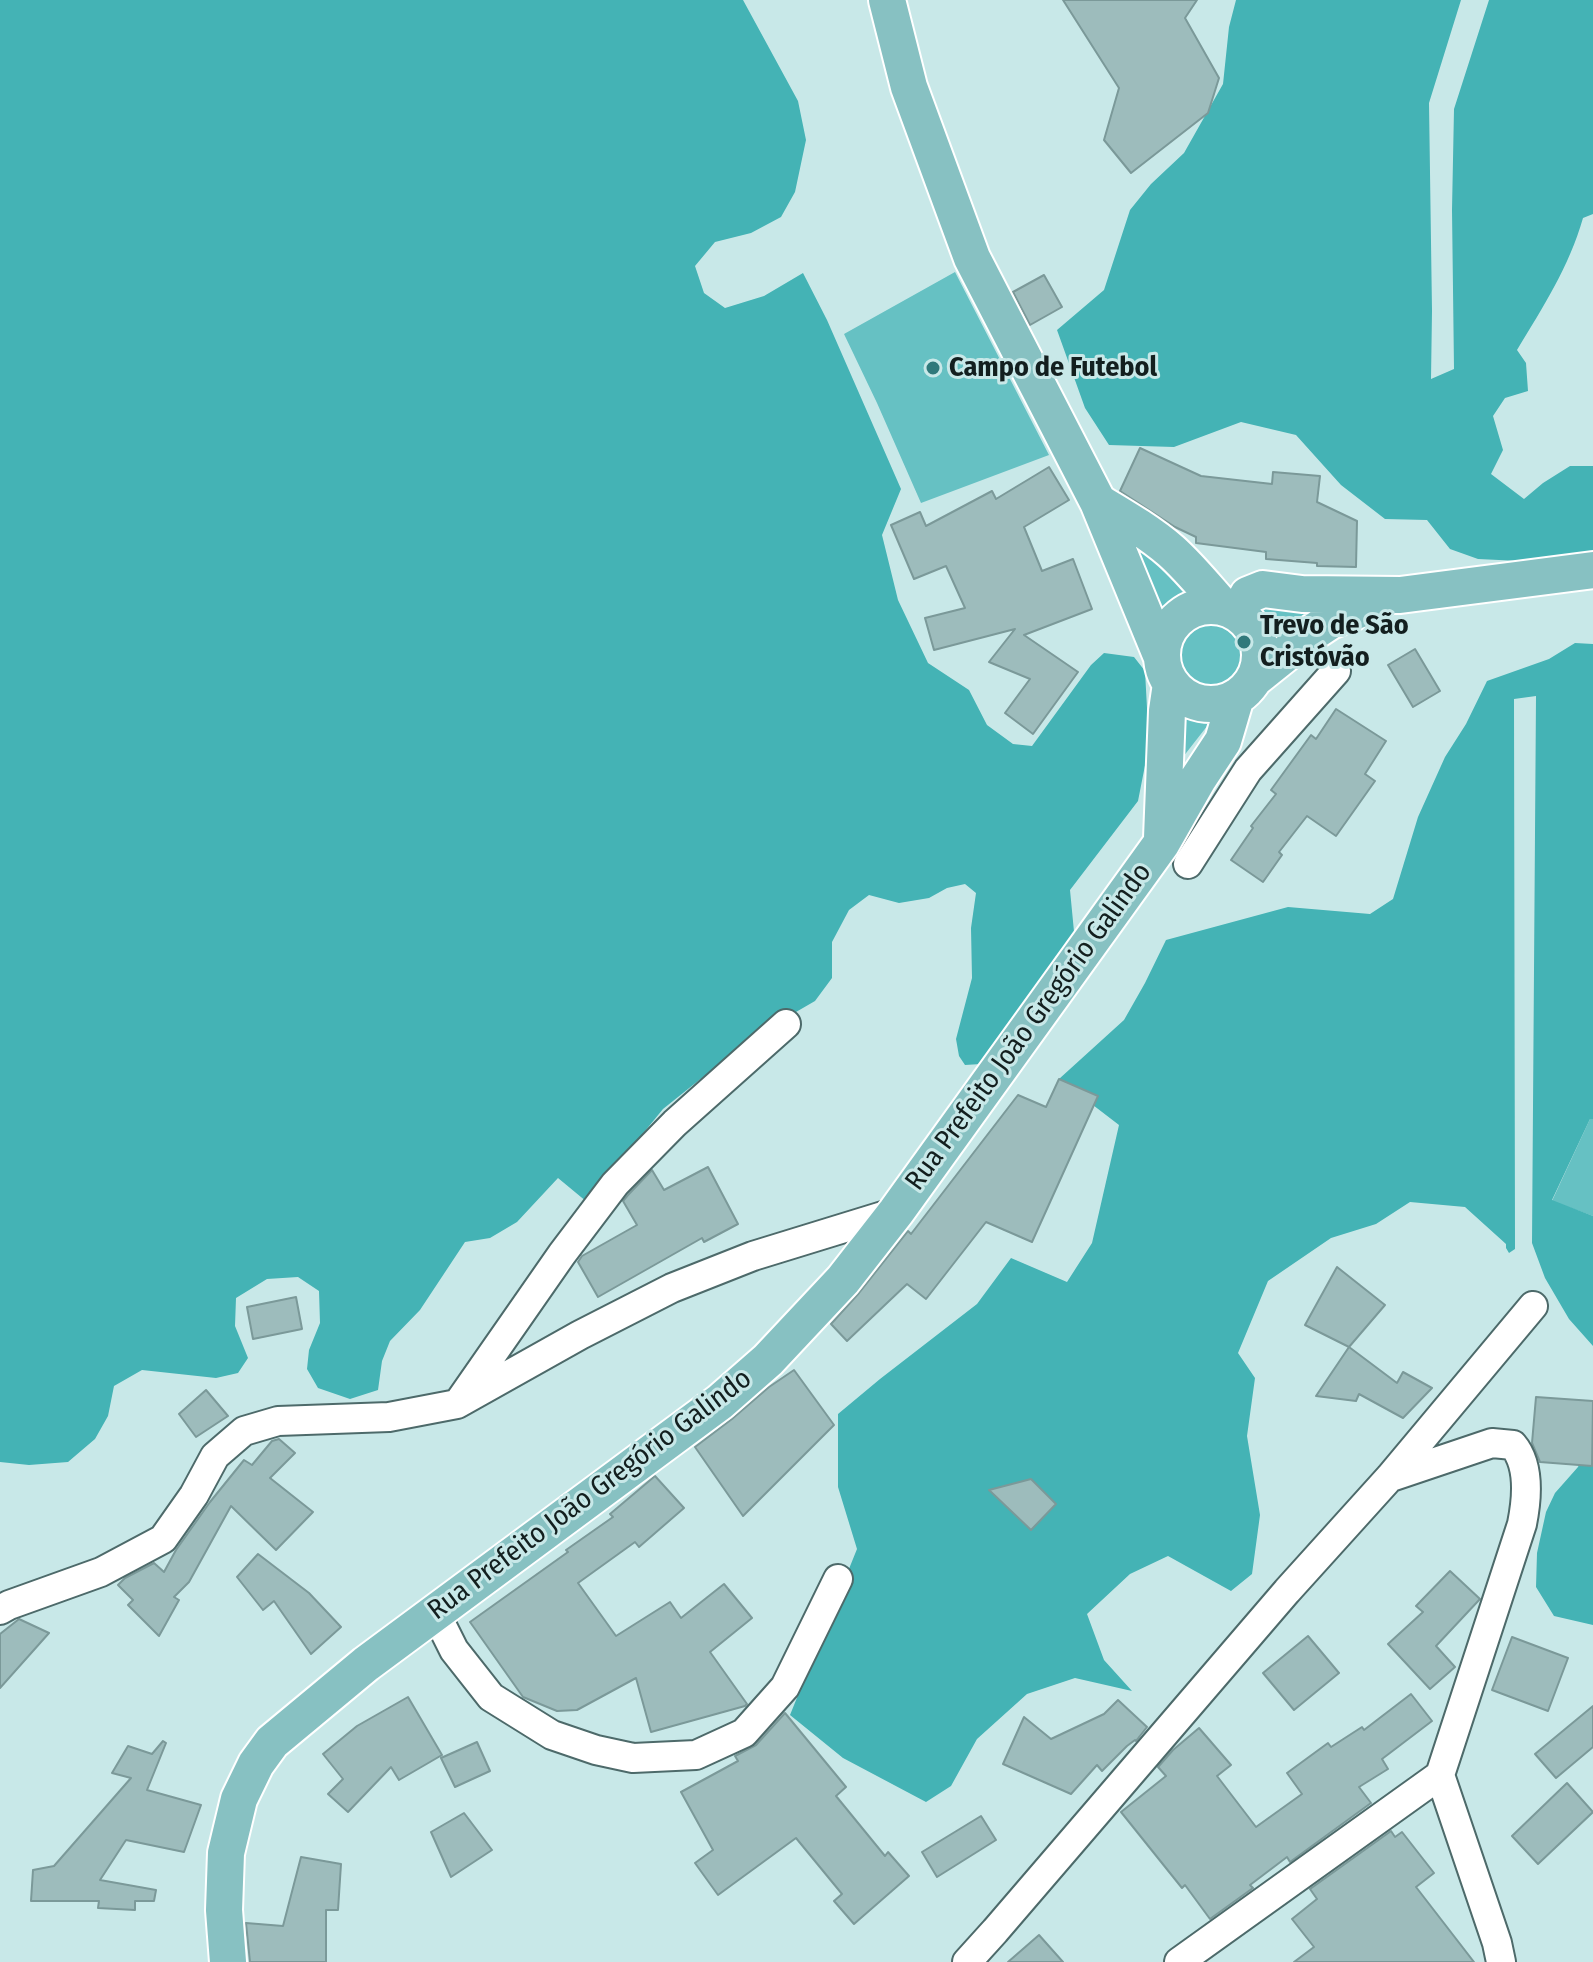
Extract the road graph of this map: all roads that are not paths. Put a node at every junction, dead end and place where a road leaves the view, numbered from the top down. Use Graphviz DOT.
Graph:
graph roads {
  1 [pos="887,0"];
  2 [pos="1098,502"];
  3 [pos="1593,570"];
  4 [pos="1400,595"];
  5 [pos="1230,610"];
  6 [pos="1166,670"];
  7 [pos="1336,671"];
  8 [pos="1245,688"];
  9 [pos="1223,741"];
  10 [pos="1248,770"];
  11 [pos="1175,854"];
  12 [pos="786,1024"];
  13 [pos="896,1212"];
  14 [pos="1533,1306"];
  15 [pos="457,1404"];
  16 [pos="1390,1477"];
  17 [pos="838,1579"];
  18 [pos="0,1610"];
  19 [pos="435,1612"];
  20 [pos="1440,1775"];
  21 [pos="228,1962"];
  22 [pos="967,1962"];
  23 [pos="1179,1962"];
  24 [pos="1501,1962"];
  1 -- 2 [label="main road"];
  2 -- 5 [label="main road"];
  2 -- 6 [label="main road"];
  3 -- 4 [label="main road"];
  4 -- 5 [label="main road"];
  4 -- 8 [label="main road"];
  5 -- 6 [label="main road"];
  5 -- 8 [label="main road"];
  6 -- 8 [label="main road"];
  6 -- 11 [label="main road"];
  7 -- 10 [label="street"];
  8 -- 9 [label="main road, Rua Prefeito João Gregório Galindo"];
  9 -- 10 [label="street"];
  9 -- 11 [label="main road, Rua Prefeito João Gregório Galindo"];
  10 -- 11 [label="street"];
  11 -- 13 [label="main road, Rua Prefeito João Gregório Galindo"];
  12 -- 15 [label="street"];
  13 -- 15 [label="street"];
  13 -- 19 [label="main road, Rua Prefeito João Gregório Galindo"];
  14 -- 16 [label="street"];
  15 -- 18 [label="street"];
  16 -- 20 [label="street"];
  16 -- 22 [label="street"];
  17 -- 19 [label="street"];
  19 -- 21 [label="main road, Rua Prefeito João Gregório Galindo"];
  20 -- 23 [label="street"];
  20 -- 24 [label="street"];
}
